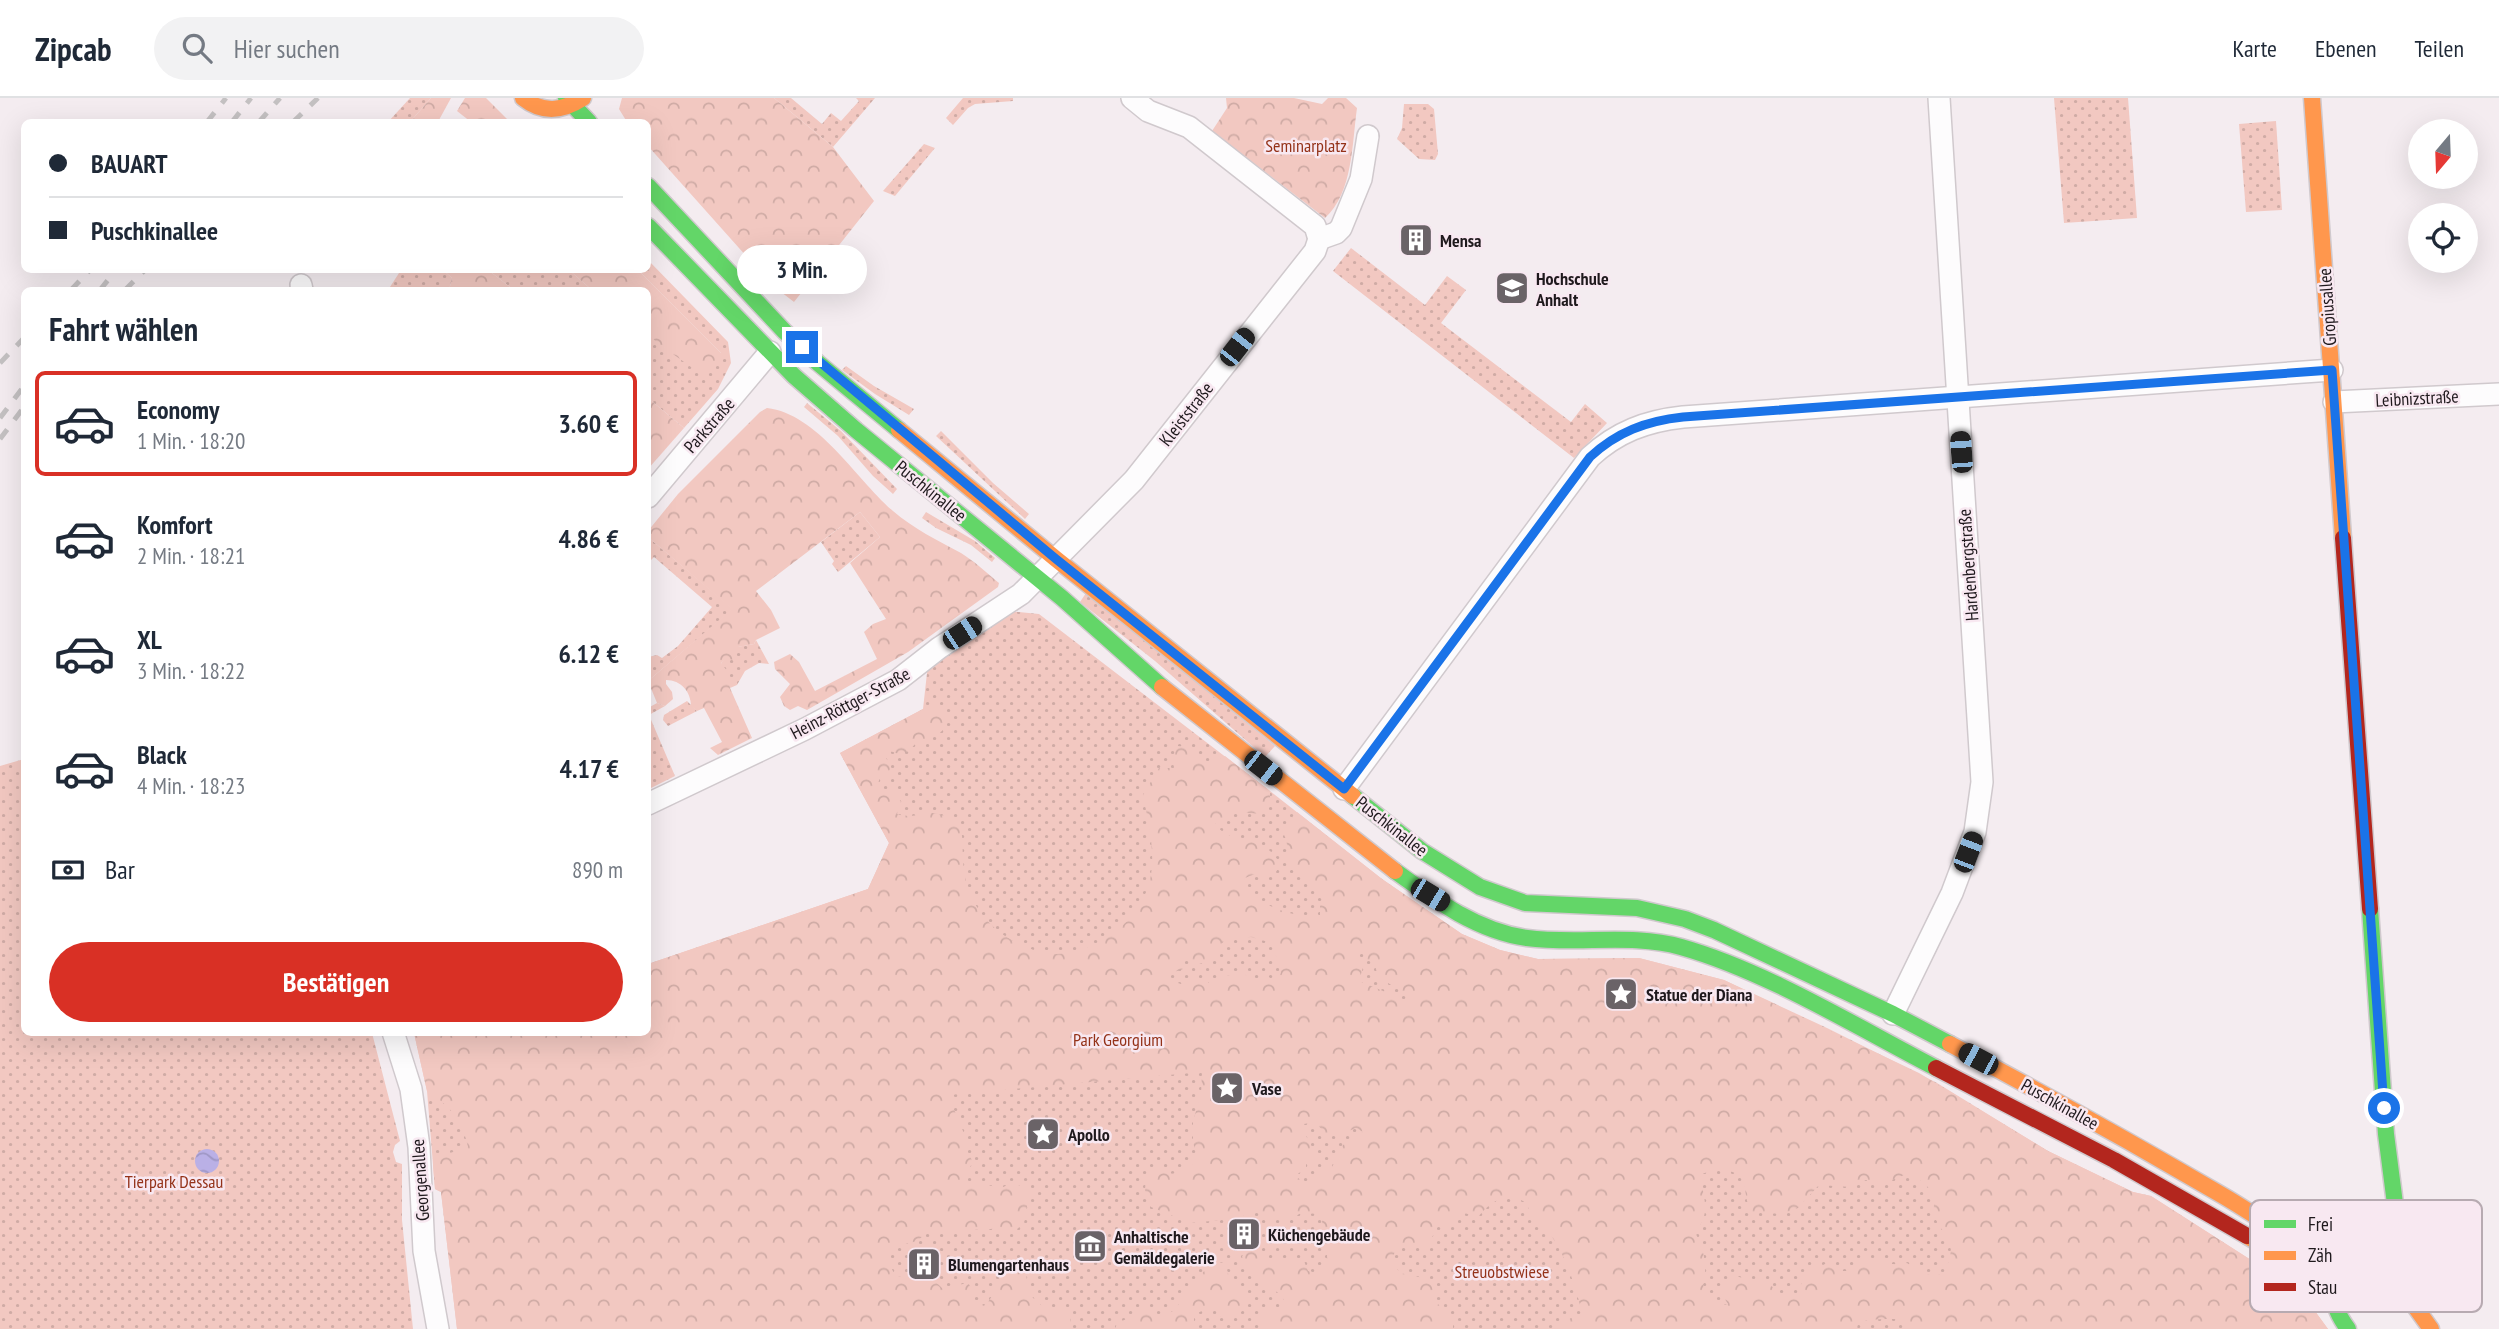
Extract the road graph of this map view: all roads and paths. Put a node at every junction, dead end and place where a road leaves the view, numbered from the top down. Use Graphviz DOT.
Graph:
graph roads {
  1 [pos="1132,98"];
  2 [pos="1939,98"];
  3 [pos="2312,98"];
  4 [pos="574,100"];
  5 [pos="528,103"];
  6 [pos="544,119"];
  7 [pos="587,119"];
  8 [pos="1368,136"];
  9 [pos="651,189"];
  10 [pos="651,229"];
  11 [pos="1319,239"];
  12 [pos="770,352"];
  13 [pos="2332,370"];
  14 [pos="2499,394"];
  15 [pos="1958,397"];
  16 [pos="2334,402"];
  17 [pos="651,493"];
  18 [pos="1056,559"];
  19 [pos="1038,578"];
  20 [pos="1344,789"];
  21 [pos="651,803"];
  22 [pos="1893,1014"];
  23 [pos="394,1036"];
  24 [pos="2391,1186"];
  25 [pos="2388,1200"];
  26 [pos="2395,1200"];
  27 [pos="2250,1211"];
  28 [pos="2250,1239"];
  29 [pos="2337,1312"];
  30 [pos="2419,1312"];
  31 [pos="438,1329"];
  32 [pos="2348,1329"];
  33 [pos="2431,1329"];
  1 -- 11 [label="street"];
  2 -- 15 [label="street, Hardenbergstraße"];
  3 -- 13 [label="main road, Gropiusallee"];
  4 -- 5 [label="main road"];
  4 -- 7 [label="main road"];
  5 -- 6 [label="main road"];
  8 -- 11 [label="street"];
  9 -- 18 [label="main road, Puschkinallee"];
  10 -- 12 [label="main road, Puschkinallee"];
  11 -- 18 [label="street, Kleiststraße"];
  12 -- 17 [label="street, Parkstraße"];
  12 -- 19 [label="main road, Puschkinallee"];
  13 -- 15 [label="street"];
  13 -- 16 [label="main road, Gropiusallee"];
  14 -- 16 [label="street, Leibnizstraße"];
  15 -- 20 [label="street"];
  15 -- 22 [label="street, Hardenbergstraße"];
  16 -- 24 [label="main road, Gropiusallee"];
  18 -- 19 [label="street, Kleiststraße"];
  18 -- 20 [label="main road, Puschkinallee"];
  19 -- 21 [label="street, Heinz-Röttger-Straße"];
  19 -- 28 [label="main road, Puschkinallee"];
  20 -- 22 [label="main road, Puschkinallee"];
  22 -- 27 [label="main road, Puschkinallee"];
  23 -- 31 [label="street, Georgenallee"];
  24 -- 25 [label="main road, Gropiusallee"];
  24 -- 26 [label="main road, Gropiusallee"];
  29 -- 32 [label="main road, Puschkinallee"];
  30 -- 33 [label="main road"];
}
